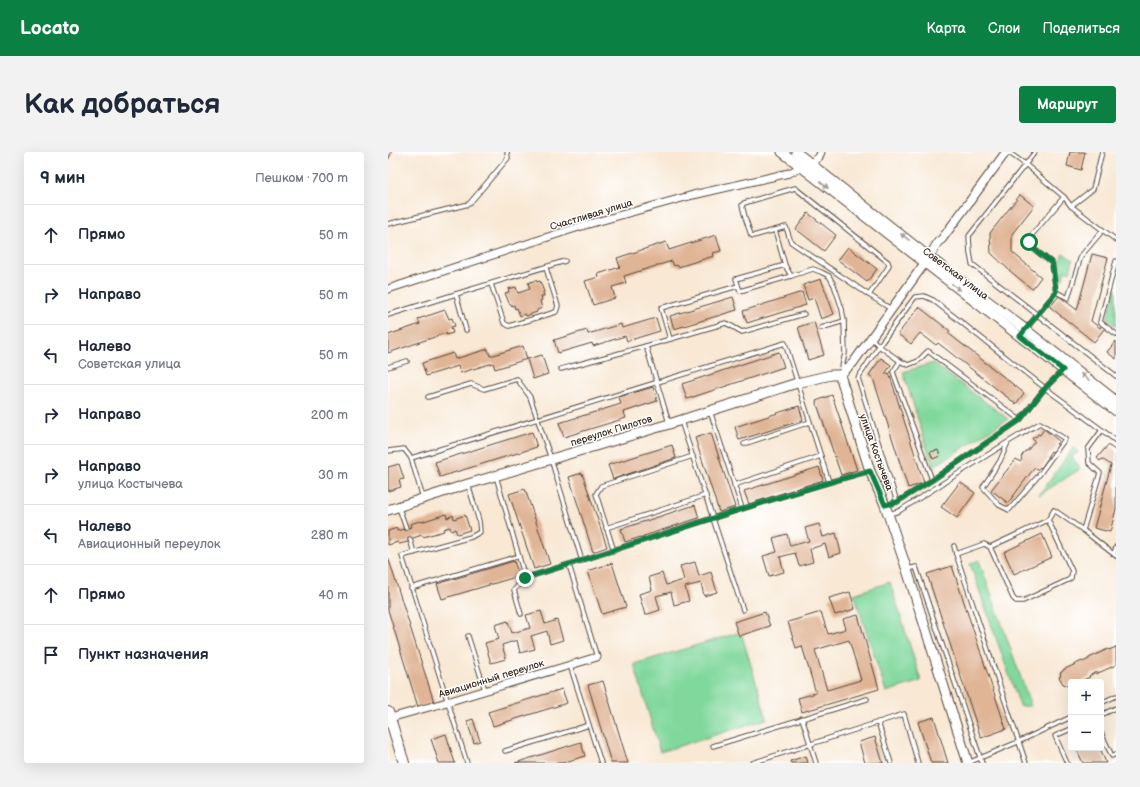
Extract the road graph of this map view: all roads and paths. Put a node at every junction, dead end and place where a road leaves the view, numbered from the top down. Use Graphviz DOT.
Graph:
graph roads {
  1 [pos="507,152"];
  2 [pos="782,152"];
  3 [pos="796,152"];
  4 [pos="821,152"];
  5 [pos="1007,152"];
  6 [pos="1035,152"];
  7 [pos="1102,152"];
  8 [pos="811,163"];
  9 [pos="1025,164"];
  10 [pos="802,168"];
  11 [pos="1064,197"];
  12 [pos="1071,206"];
  13 [pos="388,224"];
  14 [pos="775,230"];
  15 [pos="1102,230"];
  16 [pos="1116,240"];
  17 [pos="927,260"];
  18 [pos="565,261"];
  19 [pos="1116,261"];
  20 [pos="785,265"];
  21 [pos="546,268"];
  22 [pos="791,276"];
  23 [pos="491,284"];
  24 [pos="738,286"];
  25 [pos="388,289"];
  26 [pos="1056,292"];
  27 [pos="456,294"];
  28 [pos="869,295"];
  29 [pos="891,309"];
  30 [pos="804,314"];
  31 [pos="388,315"];
  32 [pos="1038,315"];
  33 [pos="844,321"];
  34 [pos="821,328"];
  35 [pos="466,330"];
  36 [pos="1022,333"];
  37 [pos="1116,334"];
  38 [pos="870,338"];
  39 [pos="670,339"];
  40 [pos="646,346"];
  41 [pos="879,346"];
  42 [pos="407,361"];
  43 [pos="900,361"];
  44 [pos="388,367"];
  45 [pos="560,370"];
  46 [pos="1063,370"];
  47 [pos="840,375"];
  48 [pos="1116,376"];
  49 [pos="656,382"];
  50 [pos="797,383"];
  51 [pos="1045,388"];
  52 [pos="428,397"];
  53 [pos="1116,401"];
  54 [pos="710,410"];
  55 [pos="1116,411"];
  56 [pos="537,418"];
  57 [pos="681,420"];
  58 [pos="1020,420"];
  59 [pos="810,422"];
  60 [pos="669,424"];
  61 [pos="1102,430"];
  62 [pos="1116,440"];
  63 [pos="1008,442"];
  64 [pos="744,444"];
  65 [pos="388,452"];
  66 [pos="693,456"];
  67 [pos="821,456"];
  68 [pos="411,458"];
  69 [pos="551,459"];
  70 [pos="870,471"];
  71 [pos="496,475"];
  72 [pos="932,480"];
  73 [pos="829,482"];
  74 [pos="468,484"];
  75 [pos="734,485"];
  76 [pos="706,495"];
  77 [pos="423,499"];
  78 [pos="897,502"];
  79 [pos="885,505"];
  80 [pos="399,507"];
  81 [pos="742,508"];
  82 [pos="388,510"];
  83 [pos="888,514"];
  84 [pos="714,517"];
  85 [pos="1048,520"];
  86 [pos="406,528"];
  87 [pos="606,528"];
  88 [pos="1083,530"];
  89 [pos="410,539"];
  90 [pos="954,546"];
  91 [pos="990,547"];
  92 [pos="1116,547"];
  93 [pos="614,551"];
  94 [pos="414,553"];
  95 [pos="956,554"];
  96 [pos="1115,555"];
  97 [pos="519,556"];
  98 [pos="582,561"];
  99 [pos="569,565"];
  100 [pos="907,570"];
  101 [pos="525,578"];
  102 [pos="411,588"];
  103 [pos="743,610"];
  104 [pos="521,614"];
  105 [pos="468,636"];
  106 [pos="597,657"];
  107 [pos="570,665"];
  108 [pos="485,690"];
  109 [pos="1116,696"];
  110 [pos="867,699"];
  111 [pos="447,702"];
  112 [pos="1104,702"];
  113 [pos="1116,708"];
  114 [pos="1104,714"];
  115 [pos="388,717"];
  116 [pos="802,718"];
  117 [pos="1068,718"];
  118 [pos="878,722"];
  119 [pos="589,726"];
  120 [pos="1068,730"];
  121 [pos="1104,739"];
  122 [pos="1018,742"];
  123 [pos="811,744"];
  124 [pos="713,746"];
  125 [pos="505,751"];
  126 [pos="1116,754"];
  127 [pos="980,758"];
  128 [pos="404,763"];
  129 [pos="467,763"];
  130 [pos="600,763"];
  131 [pos="752,763"];
  132 [pos="816,763"];
  133 [pos="891,763"];
  134 [pos="918,763"];
  135 [pos="968,763"];
  136 [pos="982,763"];
  137 [pos="1026,763"];
  138 [pos="1067,763"];
  1 -- 13 [label="lane"];
  2 -- 10 [label="main road, Советская улица"];
  3 -- 8 [label="main road, Советская улица"];
  4 -- 8 [label="street, Счастливая улица"];
  5 -- 9 [label="lane"];
  5 -- 17 [label="street"];
  6 -- 9 [label="lane"];
  7 -- 12 [label="lane"];
  8 -- 10 [label="street, Счастливая улица"];
  17 -- 8 [label="main road, Советская улица, one-way"];
  9 -- 11 [label="lane"];
  9 -- 32 [label="lane"];
  10 -- 17 [label="main road, Советская улица, one-way"];
  10 -- 25 [label="street, Счастливая улица"];
  11 -- 12 [label="lane"];
  11 -- 26 [label="lane"];
  12 -- 15 [label="lane"];
  14 -- 20 [label="lane"];
  14 -- 28 [label="lane"];
  14 -- 28 [label="lane"];
  15 -- 16 [label="lane"];
  15 -- 26 [label="lane"];
  17 -- 29 [label="street"];
  17 -- 36 [label="main road, Советская улица"];
  18 -- 21 [label="lane"];
  19 -- 37 [label="lane"];
  20 -- 22 [label="lane"];
  20 -- 24 [label="lane"];
  21 -- 23 [label="lane"];
  21 -- 23 [label="lane"];
  22 -- 24 [label="lane"];
  22 -- 33 [label="lane"];
  23 -- 27 [label="lane"];
  24 -- 39 [label="lane"];
  26 -- 32 [label="lane"];
  27 -- 31 [label="lane"];
  27 -- 35 [label="lane"];
  28 -- 29 [label="lane"];
  29 -- 38 [label="street"];
  30 -- 39 [label="lane"];
  32 -- 36 [label="lane"];
  32 -- 48 [label="lane"];
  33 -- 34 [label="lane"];
  33 -- 47 [label="lane"];
  36 -- 46 [label="main road, Советская улица"];
  53 -- 36 [label="main road, Советская улица, one-way"];
  38 -- 41 [label="lane"];
  38 -- 47 [label="street"];
  39 -- 40 [label="lane"];
  40 -- 45 [label="lane"];
  40 -- 49 [label="lane"];
  41 -- 43 [label="lane"];
  41 -- 51 [label="lane"];
  41 -- 78 [label="lane"];
  42 -- 44 [label="lane"];
  43 -- 58 [label="lane"];
  43 -- 72 [label="lane"];
  46 -- 51 [label="lane"];
  46 -- 55 [label="main road, Советская улица"];
  47 -- 50 [label="main road, переулок Пилотов"];
  47 -- 70 [label="main road, улица Костычева"];
  49 -- 50 [label="lane"];
  49 -- 56 [label="lane"];
  49 -- 60 [label="lane"];
  50 -- 54 [label="main road, переулок Пилотов"];
  50 -- 59 [label="lane"];
  51 -- 58 [label="lane"];
  51 -- 61 [label="lane"];
  52 -- 56 [label="lane"];
  54 -- 57 [label="main road, переулок Пилотов"];
  54 -- 75 [label="lane"];
  56 -- 68 [label="lane"];
  56 -- 69 [label="lane"];
  57 -- 60 [label="main road, переулок Пилотов"];
  57 -- 66 [label="lane"];
  58 -- 72 [label="lane"];
  59 -- 64 [label="lane"];
  59 -- 67 [label="lane"];
  60 -- 69 [label="main road, переулок Пилотов"];
  61 -- 62 [label="lane"];
  61 -- 88 [label="lane"];
  63 -- 63 [label="lane"];
  63 -- 83 [label="lane"];
  65 -- 68 [label="lane"];
  66 -- 76 [label="lane"];
  66 -- 87 [label="lane"];
  67 -- 73 [label="lane"];
  67 -- 75 [label="lane"];
  68 -- 77 [label="lane"];
  69 -- 71 [label="main road, переулок Пилотов"];
  69 -- 98 [label="lane"];
  70 -- 73 [label="lane"];
  70 -- 79 [label="main road, улица Костычева"];
  71 -- 74 [label="main road, переулок Пилотов"];
  71 -- 97 [label="lane"];
  72 -- 78 [label="lane"];
  73 -- 81 [label="lane"];
  74 -- 77 [label="main road, переулок Пилотов"];
  74 -- 94 [label="lane"];
  75 -- 81 [label="lane"];
  76 -- 84 [label="lane"];
  76 -- 87 [label="lane"];
  77 -- 80 [label="main road, переулок Пилотов"];
  78 -- 79 [label="lane"];
  79 -- 83 [label="main road, улица Костычева"];
  80 -- 82 [label="main road, переулок Пилотов"];
  80 -- 86 [label="lane"];
  81 -- 84 [label="lane"];
  83 -- 100 [label="main road, улица Костычева"];
  84 -- 93 [label="lane"];
  84 -- 103 [label="lane"];
  85 -- 88 [label="lane"];
  85 -- 91 [label="lane"];
  85 -- 91 [label="lane"];
  87 -- 93 [label="lane"];
  88 -- 96 [label="lane"];
  89 -- 94 [label="lane"];
  90 -- 95 [label="lane"];
  91 -- 95 [label="lane"];
  92 -- 96 [label="lane"];
  93 -- 98 [label="lane"];
  94 -- 102 [label="lane"];
  95 -- 122 [label="lane"];
  97 -- 101 [label="lane"];
  97 -- 102 [label="lane"];
  98 -- 99 [label="lane"];
  99 -- 101 [label="lane"];
  99 -- 106 [label="lane"];
  100 -- 127 [label="lane"];
  100 -- 135 [label="main road, улица Костычева"];
  101 -- 104 [label="lane"];
  102 -- 111 [label="lane"];
  105 -- 108 [label="lane"];
  106 -- 107 [label="street, Авиационный переулок"];
  107 -- 108 [label="street, Авиационный переулок"];
  107 -- 119 [label="lane"];
  108 -- 111 [label="street, Авиационный переулок"];
  109 -- 112 [label="lane"];
  110 -- 116 [label="lane"];
  111 -- 115 [label="street, Авиационный переулок"];
  111 -- 129 [label="lane"];
  113 -- 114 [label="lane"];
  115 -- 128 [label="main road"];
  116 -- 123 [label="lane"];
  116 -- 124 [label="lane"];
  117 -- 122 [label="lane"];
  118 -- 123 [label="lane"];
  118 -- 133 [label="lane"];
  118 -- 134 [label="lane"];
  119 -- 125 [label="lane"];
  119 -- 130 [label="lane"];
  120 -- 138 [label="lane"];
  121 -- 126 [label="lane"];
  122 -- 127 [label="lane"];
  122 -- 137 [label="lane"];
  123 -- 131 [label="lane"];
  123 -- 132 [label="lane"];
  127 -- 135 [label="lane"];
  127 -- 136 [label="lane"];
}
